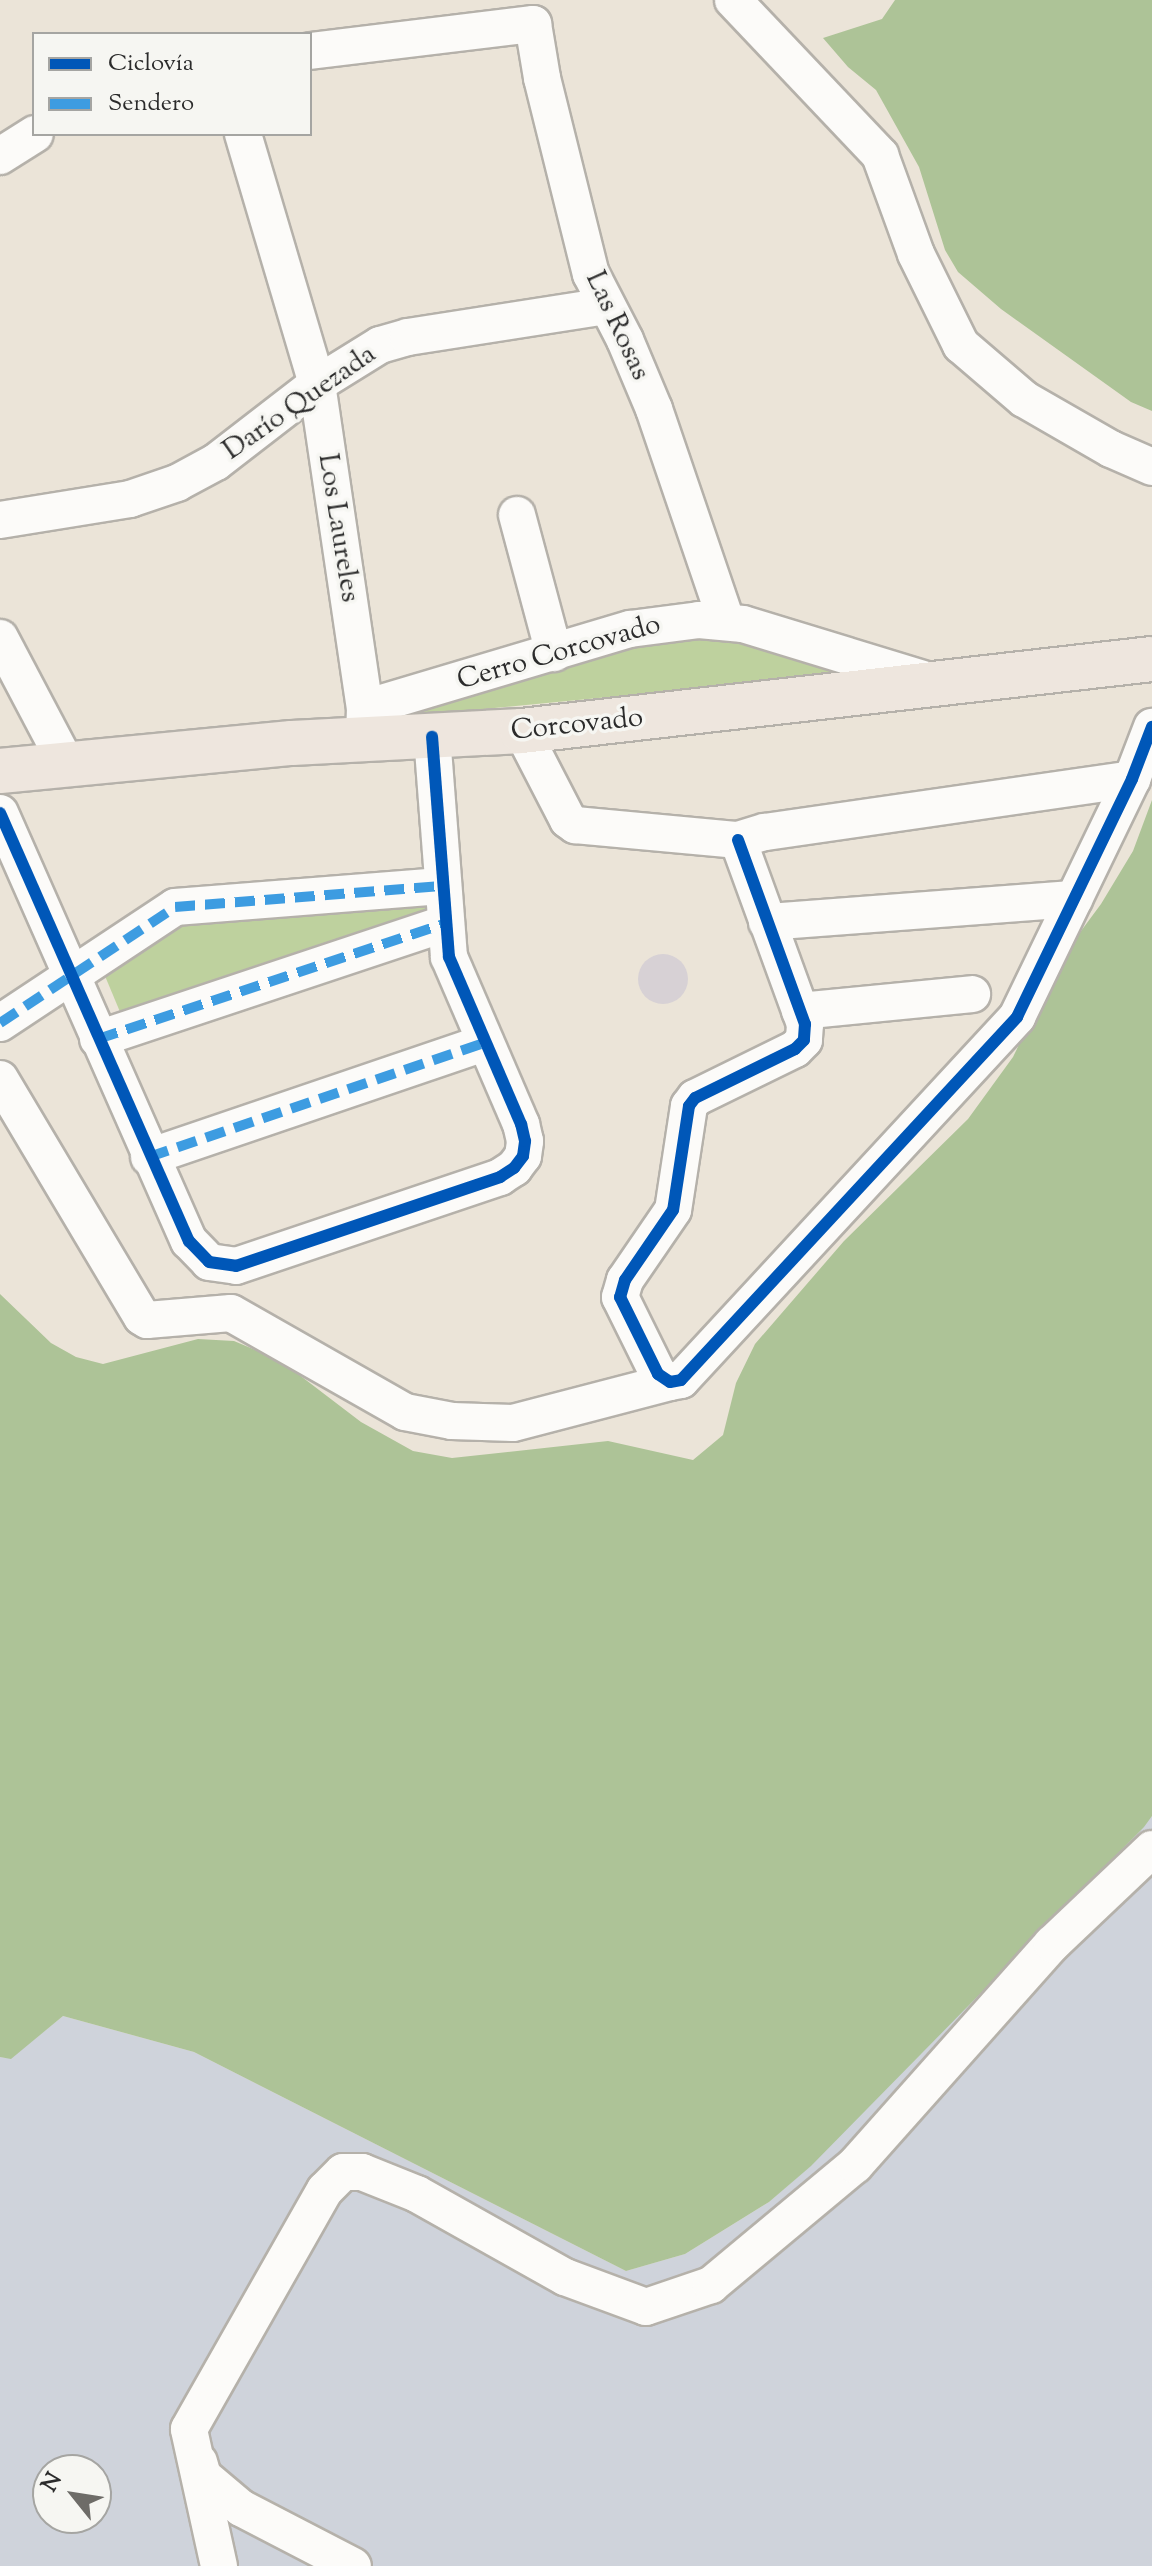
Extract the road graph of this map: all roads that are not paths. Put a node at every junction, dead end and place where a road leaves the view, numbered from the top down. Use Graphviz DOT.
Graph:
graph roads {
  1 [pos="733,0"];
  2 [pos="312,51"];
  3 [pos="32,136"];
  4 [pos="244,136"];
  5 [pos="0,156"];
  6 [pos="605,306"];
  7 [pos="317,384"];
  8 [pos="1152,467"];
  9 [pos="517,515"];
  10 [pos="0,520"];
  11 [pos="726,621"];
  12 [pos="0,638"];
  13 [pos="554,653"];
  14 [pos="1152,659"];
  15 [pos="938,684"];
  16 [pos="365,724"];
  17 [pos="1152,727"];
  18 [pos="522,731"];
  19 [pos="432,737"];
  20 [pos="67,765"];
  21 [pos="0,771"];
  22 [pos="1132,779"];
  23 [pos="0,813"];
  24 [pos="738,840"];
  25 [pos="441,886"];
  26 [pos="1074,899"];
  27 [pos="767,922"];
  28 [pos="444,924"];
  29 [pos="71,978"];
  30 [pos="972,994"];
  31 [pos="800,1011"];
  32 [pos="0,1023"];
  33 [pos="98,1039"];
  34 [pos="483,1043"];
  35 [pos="0,1079"];
  36 [pos="149,1157"];
  37 [pos="670,1382"];
  38 [pos="1152,1849"];
  39 [pos="189,2429"];
  40 [pos="219,2566"];
  41 [pos="353,2566"];
  1 -- 8 [label="street"];
  2 -- 6 [label="street, Las Rosas"];
  3 -- 5 [label="street"];
  4 -- 7 [label="street, Los Laureles"];
  6 -- 7 [label="street, Darío Quezada"];
  6 -- 11 [label="street, Las Rosas"];
  7 -- 10 [label="street, Darío Quezada"];
  7 -- 16 [label="street, Los Laureles"];
  9 -- 13 [label="street"];
  11 -- 13 [label="street, Cerro Corcovado"];
  11 -- 15 [label="street, Cerro Corcovado"];
  12 -- 20 [label="street"];
  13 -- 16 [label="street, Cerro Corcovado"];
  14 -- 15 [label="main road, Corcovado"];
  15 -- 18 [label="main road, Corcovado"];
  16 -- 19 [label="main road, Corcovado"];
  16 -- 20 [label="main road, Corcovado"];
  17 -- 22 [label="street"];
  18 -- 19 [label="main road, Corcovado"];
  18 -- 24 [label="street"];
  19 -- 25 [label="street"];
  20 -- 21 [label="main road, Corcovado"];
  22 -- 24 [label="street"];
  22 -- 26 [label="street"];
  23 -- 29 [label="street"];
  24 -- 27 [label="street"];
  25 -- 28 [label="street"];
  25 -- 29 [label="street"];
  26 -- 27 [label="street"];
  26 -- 37 [label="street"];
  27 -- 31 [label="street"];
  28 -- 33 [label="street"];
  28 -- 34 [label="street"];
  29 -- 32 [label="street"];
  29 -- 33 [label="street"];
  30 -- 31 [label="street"];
  31 -- 37 [label="street"];
  33 -- 36 [label="street"];
  34 -- 36 [label="street"];
  34 -- 36 [label="street"];
  35 -- 37 [label="street"];
  38 -- 39 [label="street"];
  39 -- 40 [label="street"];
  39 -- 41 [label="street"];
}
